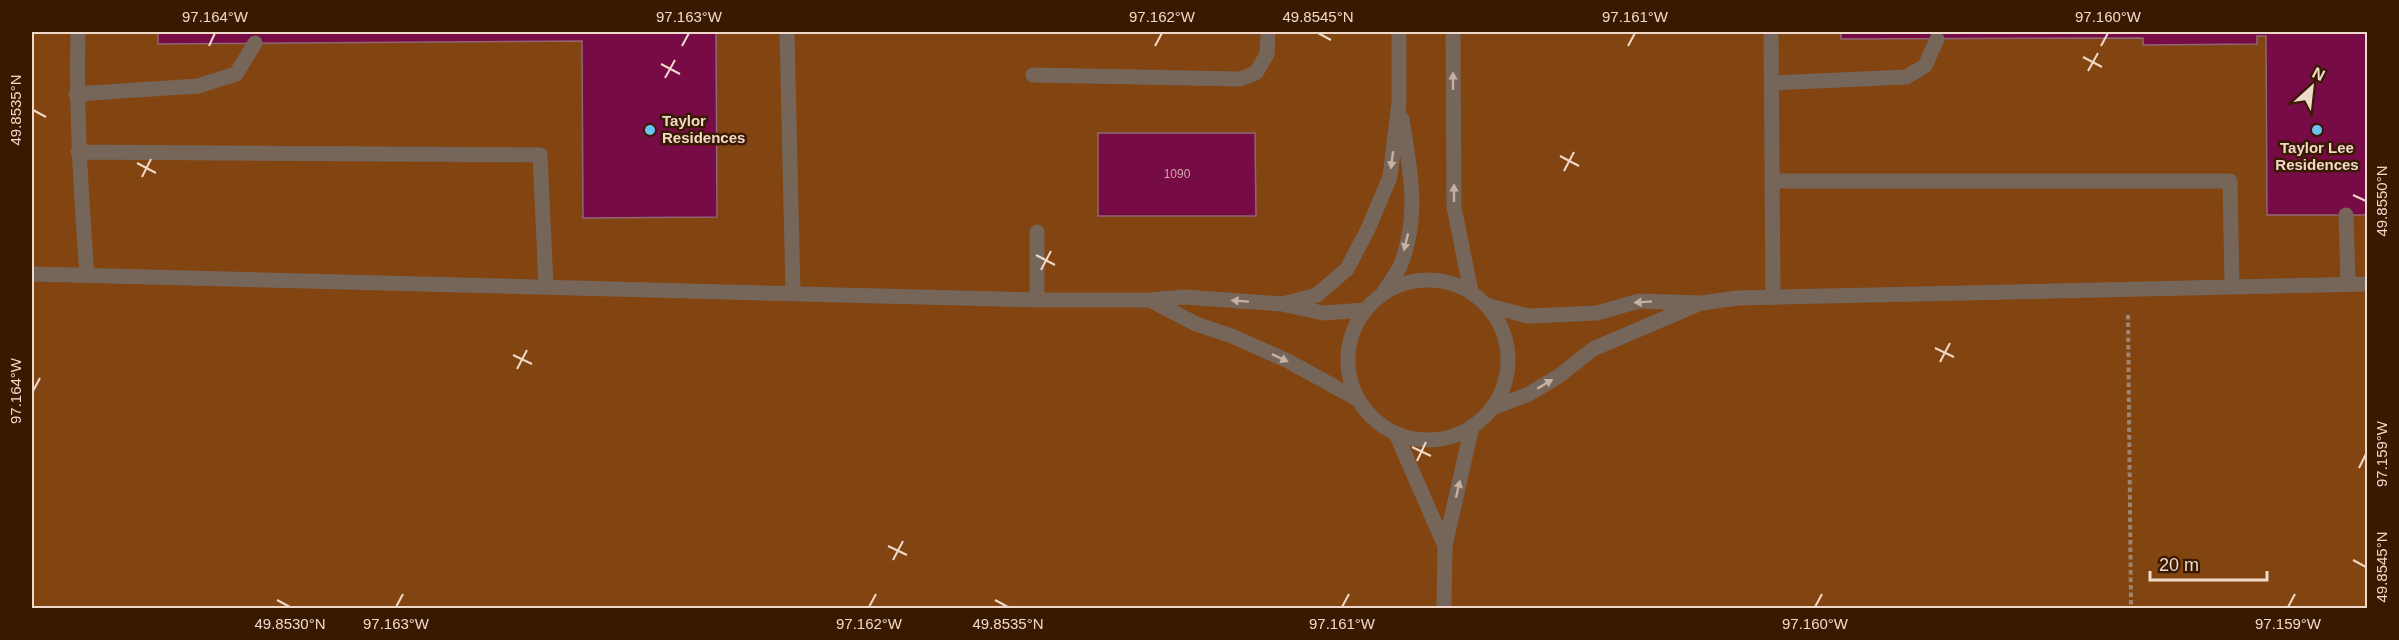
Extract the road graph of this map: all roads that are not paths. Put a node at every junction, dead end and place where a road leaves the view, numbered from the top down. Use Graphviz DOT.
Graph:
graph roads {
  1 [pos="78,32"];
  2 [pos="788,32"];
  3 [pos="1268,32"];
  4 [pos="1399,32"];
  5 [pos="1453,32"];
  6 [pos="1771,32"];
  7 [pos="1937,39"];
  8 [pos="255,43"];
  9 [pos="1034,75"];
  10 [pos="1772,83"];
  11 [pos="76,94"];
  12 [pos="1399,102"];
  13 [pos="78,152"];
  14 [pos="1772,181"];
  15 [pos="2346,215"];
  16 [pos="1037,232"];
  17 [pos="32,274"];
  18 [pos="87,275"];
  19 [pos="2348,284"];
  20 [pos="2367,284"];
  21 [pos="546,287"];
  22 [pos="2232,287"];
  23 [pos="1471,292"];
  24 [pos="793,294"];
  25 [pos="1383,294"];
  26 [pos="1773,298"];
  27 [pos="1037,300"];
  28 [pos="1150,300"];
  29 [pos="1702,303"];
  30 [pos="1282,304"];
  31 [pos="1486,305"];
  32 [pos="1366,310"];
  33 [pos="1358,399"];
  34 [pos="1492,408"];
  35 [pos="1472,426"];
  36 [pos="1396,434"];
  37 [pos="1445,546"];
  38 [pos="1444,609"];
  1 -- 11 [label="lane"];
  2 -- 24 [label="lane"];
  3 -- 9 [label="lane"];
  4 -- 12 [label="lane"];
  23 -- 5 [label="lane, one-way"];
  6 -- 10 [label="lane"];
  7 -- 10 [label="lane"];
  8 -- 11 [label="lane"];
  10 -- 14 [label="lane"];
  11 -- 13 [label="lane"];
  12 -- 25 [label="lane, one-way"];
  12 -- 30 [label="lane, one-way"];
  13 -- 18 [label="lane"];
  13 -- 21 [label="lane"];
  14 -- 22 [label="lane"];
  14 -- 26 [label="lane"];
  15 -- 19 [label="lane"];
  16 -- 27 [label="lane"];
  17 -- 18 [label="lane"];
  18 -- 21 [label="lane"];
  19 -- 20 [label="lane"];
  19 -- 22 [label="lane"];
  21 -- 24 [label="lane"];
  22 -- 26 [label="lane"];
  23 -- 25 [label="lane"];
  23 -- 31 [label="lane"];
  24 -- 27 [label="lane"];
  25 -- 32 [label="lane"];
  26 -- 29 [label="lane"];
  27 -- 28 [label="lane"];
  30 -- 28 [label="lane, one-way"];
  28 -- 33 [label="lane, one-way"];
  29 -- 31 [label="lane, one-way"];
  34 -- 29 [label="lane, one-way"];
  30 -- 32 [label="lane"];
  31 -- 34 [label="lane"];
  32 -- 33 [label="lane"];
  33 -- 36 [label="lane"];
  34 -- 35 [label="lane"];
  35 -- 36 [label="lane"];
  37 -- 35 [label="lane, one-way"];
  36 -- 37 [label="lane"];
  37 -- 38 [label="lane"];
}
